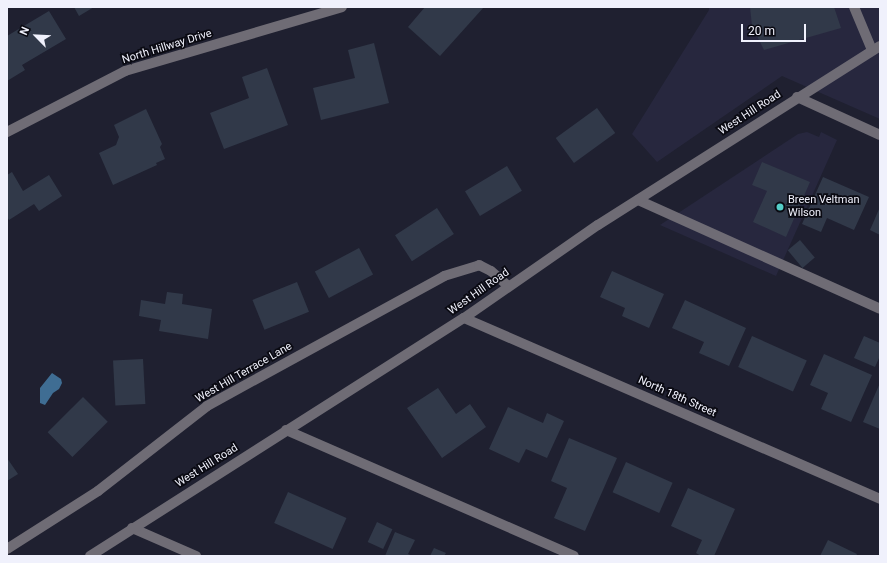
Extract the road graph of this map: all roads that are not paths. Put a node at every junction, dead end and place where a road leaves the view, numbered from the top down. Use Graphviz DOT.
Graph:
graph roads {
  1 [pos="342,7"];
  2 [pos="854,7"];
  3 [pos="876,48"];
  4 [pos="797,97"];
  5 [pos="7,132"];
  6 [pos="880,135"];
  7 [pos="638,200"];
  8 [pos="508,286"];
  9 [pos="880,309"];
  10 [pos="464,318"];
  11 [pos="286,430"];
  12 [pos="880,499"];
  13 [pos="132,528"];
  14 [pos="7,549"];
  15 [pos="90,556"];
  16 [pos="196,556"];
  17 [pos="574,556"];
  1 -- 5 [label="street, North Hillway Drive"];
  2 -- 3 [label="street"];
  3 -- 4 [label="street, West Hill Road"];
  4 -- 6 [label="street"];
  4 -- 7 [label="street, West Hill Road"];
  7 -- 8 [label="street, West Hill Road"];
  7 -- 9 [label="street"];
  8 -- 10 [label="street, West Hill Road"];
  8 -- 14 [label="street, West Hill Terrace Lane"];
  10 -- 11 [label="street, West Hill Road"];
  10 -- 12 [label="street, North 18th Street"];
  11 -- 13 [label="street, West Hill Road"];
  11 -- 17 [label="street"];
  13 -- 15 [label="street, West Hill Road"];
  13 -- 16 [label="street"];
}
